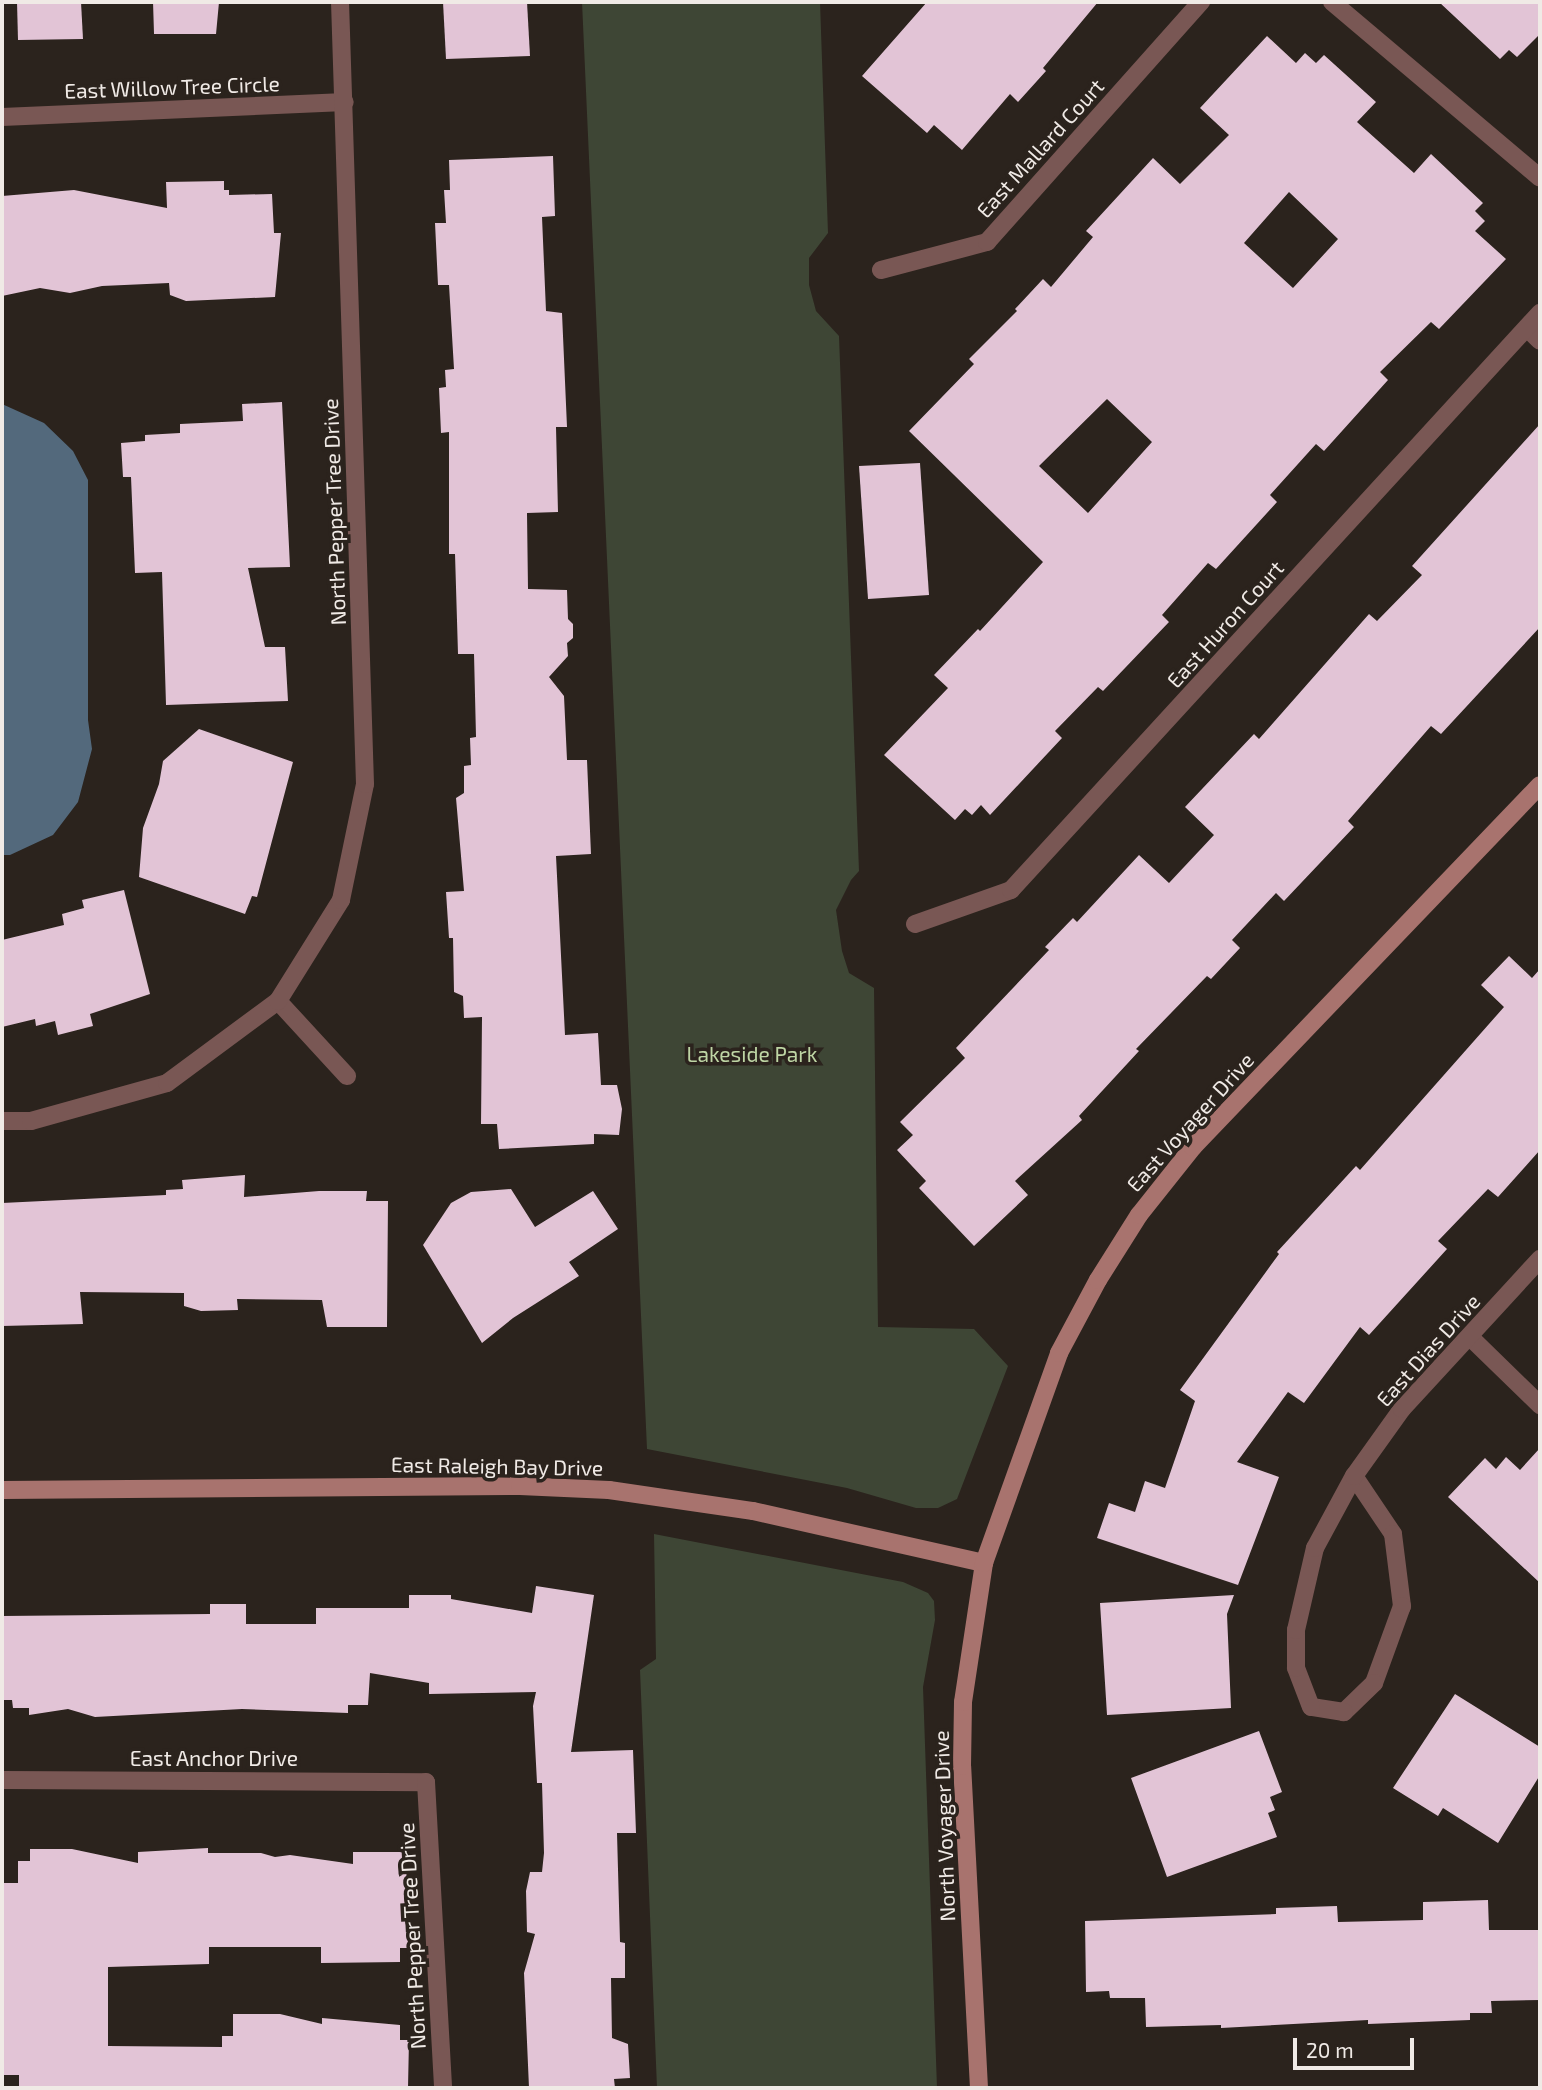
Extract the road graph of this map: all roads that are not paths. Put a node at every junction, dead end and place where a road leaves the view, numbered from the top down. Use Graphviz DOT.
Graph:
graph roads {
  1 [pos="340,2"];
  2 [pos="1200,2"];
  3 [pos="1332,2"];
  4 [pos="345,102"];
  5 [pos="2,117"];
  6 [pos="1540,178"];
  7 [pos="881,270"];
  8 [pos="1540,313"];
  9 [pos="1527,328"];
  10 [pos="1540,341"];
  11 [pos="1540,785"];
  12 [pos="915,924"];
  13 [pos="278,1001"];
  14 [pos="347,1076"];
  15 [pos="2,1121"];
  16 [pos="1540,1259"];
  17 [pos="1470,1337"];
  18 [pos="1540,1405"];
  19 [pos="1354,1476"];
  20 [pos="2,1490"];
  21 [pos="985,1563"];
  22 [pos="2,1780"];
  23 [pos="426,1782"];
  24 [pos="443,2088"];
  25 [pos="979,2088"];
  1 -- 4 [label="street, North Pepper Tree Drive"];
  2 -- 7 [label="street, East Mallard Court"];
  3 -- 6 [label="street"];
  4 -- 5 [label="street, East Willow Tree Circle"];
  4 -- 13 [label="street, North Pepper Tree Drive"];
  8 -- 9 [label="street, East Huron Court"];
  9 -- 10 [label="street"];
  9 -- 12 [label="street, East Huron Court"];
  11 -- 21 [label="street, East Voyager Drive"];
  13 -- 14 [label="street"];
  13 -- 15 [label="street"];
  16 -- 17 [label="street, East Dias Drive"];
  17 -- 18 [label="street"];
  17 -- 19 [label="street, East Dias Drive"];
  19 -- 19 [label="street, East Dias Drive"];
  20 -- 21 [label="street, East Raleigh Bay Drive"];
  21 -- 25 [label="street, North Voyager Drive"];
  22 -- 23 [label="street, East Anchor Drive"];
  23 -- 24 [label="street, North Pepper Tree Drive"];
}
